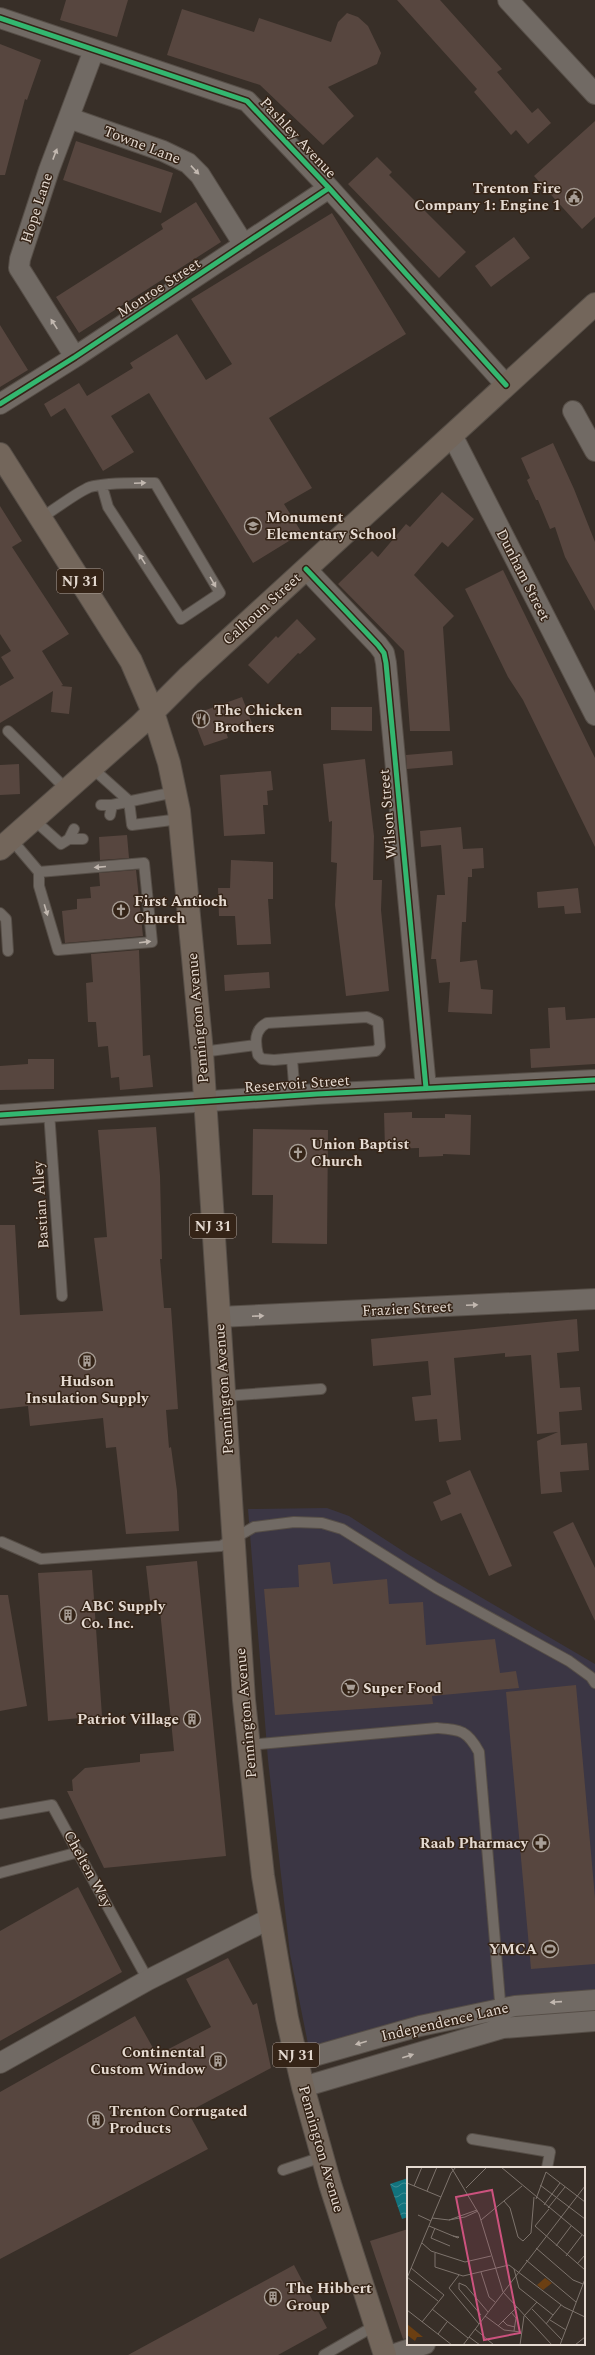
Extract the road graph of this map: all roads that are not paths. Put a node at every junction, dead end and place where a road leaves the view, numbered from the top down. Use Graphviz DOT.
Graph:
graph roads {
  1 [pos="508,0"];
  2 [pos="0,18"];
  3 [pos="94,50"];
  4 [pos="595,94"];
  5 [pos="69,118"];
  6 [pos="329,188"];
  7 [pos="244,245"];
  8 [pos="595,304"];
  9 [pos="75,357"];
  10 [pos="506,385"];
  11 [pos="0,404"];
  12 [pos="573,411"];
  13 [pos="452,435"];
  14 [pos="595,451"];
  15 [pos="0,454"];
  16 [pos="102,486"];
  17 [pos="41,518"];
  18 [pos="306,569"];
  19 [pos="153,712"];
  20 [pos="595,715"];
  21 [pos="8,731"];
  22 [pos="91,767"];
  23 [pos="66,789"];
  24 [pos="175,792"];
  25 [pos="129,801"];
  26 [pos="101,805"];
  27 [pos="112,805"];
  28 [pos="110,815"];
  29 [pos="33,819"];
  30 [pos="180,819"];
  31 [pos="74,829"];
  32 [pos="83,838"];
  33 [pos="70,840"];
  34 [pos="6,844"];
  35 [pos="39,872"];
  36 [pos="0,913"];
  37 [pos="8,951"];
  38 [pos="256,1045"];
  39 [pos="202,1052"];
  40 [pos="292,1059"];
  41 [pos="595,1080"];
  42 [pos="426,1088"];
  43 [pos="295,1096"];
  44 [pos="205,1101"];
  45 [pos="49,1112"];
  46 [pos="0,1115"];
  47 [pos="62,1296"];
  48 [pos="595,1299"];
  49 [pos="219,1317"];
  50 [pos="321,1389"];
  51 [pos="225,1396"];
  52 [pos="234,1540"];
  53 [pos="2,1542"];
  54 [pos="595,1683"];
  55 [pos="248,1745"];
  56 [pos="0,1814"];
  57 [pos="79,1852"];
  58 [pos="0,1873"];
  59 [pos="270,1919"];
  60 [pos="148,1980"];
  61 [pos="595,2000"];
  62 [pos="502,2018"];
  63 [pos="595,2021"];
  64 [pos="297,2061"];
  65 [pos="0,2063"];
  66 [pos="303,2087"];
  67 [pos="472,2138"];
  68 [pos="322,2156"];
  69 [pos="547,2167"];
  70 [pos="283,2170"];
  71 [pos="376,2325"];
  72 [pos="422,2345"];
  73 [pos="324,2355"];
  74 [pos="385,2355"];
  75 [pos="392,2355"];
  1 -- 4 [label="street"];
  2 -- 3 [label="street, Pashley Avenue"];
  3 -- 5 [label="street, Hope Lane"];
  3 -- 6 [label="street, Pashley Avenue"];
  5 -- 7 [label="street, Towne Lane, one-way"];
  9 -- 5 [label="street, Hope Lane, one-way"];
  6 -- 7 [label="street, Monroe Street"];
  6 -- 10 [label="street, Pashley Avenue"];
  7 -- 9 [label="street, Monroe Street"];
  8 -- 10 [label="main road, Calhoun Street"];
  9 -- 11 [label="street, Monroe Street"];
  10 -- 13 [label="main road, Calhoun Street"];
  12 -- 14 [label="street"];
  13 -- 18 [label="main road, Calhoun Street"];
  13 -- 20 [label="street, Dunham Street"];
  15 -- 17 [label="main road, Pennington Avenue / NJ 31"];
  16 -- 16 [label="lane, one-way"];
  16 -- 17 [label="lane"];
  17 -- 19 [label="main road, Pennington Avenue / NJ 31"];
  18 -- 19 [label="main road, Calhoun Street"];
  18 -- 42 [label="street, Wilson Street"];
  19 -- 22 [label="main road, Calhoun Street"];
  19 -- 24 [label="main road, Pennington Avenue / NJ 31"];
  21 -- 23 [label="lane"];
  22 -- 23 [label="main road, Calhoun Street"];
  22 -- 25 [label="lane"];
  23 -- 29 [label="main road, Calhoun Street"];
  24 -- 25 [label="lane"];
  24 -- 30 [label="main road, Pennington Avenue / NJ 31"];
  25 -- 27 [label="lane"];
  25 -- 30 [label="lane"];
  26 -- 27 [label="lane"];
  27 -- 28 [label="lane"];
  29 -- 33 [label="lane"];
  29 -- 34 [label="main road, Calhoun Street"];
  30 -- 39 [label="main road, Pennington Avenue / NJ 31"];
  31 -- 33 [label="lane"];
  32 -- 33 [label="lane"];
  34 -- 35 [label="lane"];
  35 -- 35 [label="lane, one-way"];
  36 -- 37 [label="lane"];
  38 -- 39 [label="lane"];
  38 -- 40 [label="lane"];
  38 -- 40 [label="lane"];
  39 -- 44 [label="main road, Pennington Avenue / NJ 31"];
  40 -- 43 [label="lane"];
  41 -- 42 [label="street, Reservoir Street"];
  42 -- 43 [label="street, Reservoir Street"];
  43 -- 44 [label="street, Reservoir Street"];
  44 -- 45 [label="street, Reservoir Street"];
  44 -- 49 [label="main road, Pennington Avenue / NJ 31"];
  45 -- 46 [label="street, Reservoir Street"];
  45 -- 47 [label="lane, Bastian Alley"];
  49 -- 48 [label="street, Frazier Street, one-way"];
  49 -- 51 [label="main road, Pennington Avenue / NJ 31"];
  50 -- 51 [label="lane"];
  51 -- 52 [label="main road, Pennington Avenue / NJ 31"];
  52 -- 53 [label="lane"];
  52 -- 54 [label="lane"];
  52 -- 55 [label="main road, Pennington Avenue / NJ 31"];
  55 -- 59 [label="main road, Pennington Avenue / NJ 31"];
  55 -- 62 [label="lane"];
  56 -- 57 [label="lane, Chelten Way"];
  57 -- 58 [label="lane"];
  57 -- 60 [label="lane, Chelten Way"];
  59 -- 60 [label="street"];
  59 -- 64 [label="main road, Pennington Avenue / NJ 31"];
  60 -- 65 [label="street"];
  61 -- 62 [label="street, Independence Lane, one-way"];
  62 -- 63 [label="street, Independence Lane"];
  62 -- 64 [label="street, Independence Lane, one-way"];
  66 -- 62 [label="street, Independence Lane, one-way"];
  64 -- 66 [label="main road, Pennington Avenue / NJ 31"];
  66 -- 68 [label="main road, Pennington Avenue / NJ 31"];
  67 -- 69 [label="lane"];
  68 -- 70 [label="lane"];
  68 -- 71 [label="main road, Pennington Avenue / NJ 31"];
  71 -- 73 [label="lane"];
  71 -- 74 [label="main road, Pennington Avenue / NJ 31"];
  72 -- 75 [label="street"];
}
